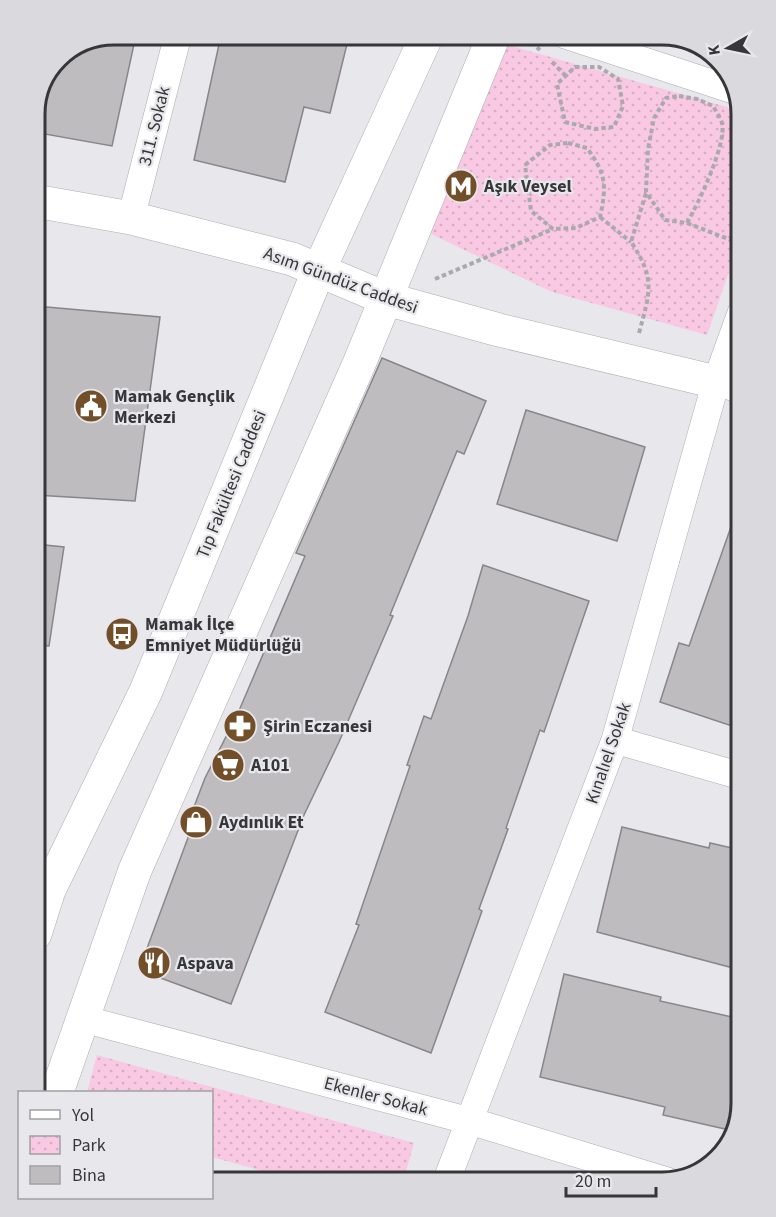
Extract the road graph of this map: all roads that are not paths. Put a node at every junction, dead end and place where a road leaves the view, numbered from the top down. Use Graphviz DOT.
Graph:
graph roads {
  1 [pos="175,45"];
  2 [pos="422,45"];
  3 [pos="490,45"];
  4 [pos="596,45"];
  5 [pos="726,88"];
  6 [pos="45,203"];
  7 [pos="131,218"];
  8 [pos="318,272"];
  9 [pos="387,299"];
  10 [pos="729,386"];
  11 [pos="615,740"];
  12 [pos="731,773"];
  13 [pos="45,881"];
  14 [pos="82,1019"];
  15 [pos="57,1091"];
  16 [pos="470,1121"];
  17 [pos="450,1172"];
  18 [pos="637,1172"];
  1 -- 7 [label="street, 311. Sokak"];
  2 -- 8 [label="main road, Tıp Fakültesi Caddesi"];
  3 -- 9 [label="main road"];
  4 -- 5 [label="street"];
  6 -- 7 [label="main road, Asım Gündüz Caddesi"];
  7 -- 8 [label="main road, Asım Gündüz Caddesi"];
  8 -- 9 [label="main road, Asım Gündüz Caddesi"];
  8 -- 13 [label="main road, Tıp Fakültesi Caddesi"];
  9 -- 10 [label="main road, Asım Gündüz Caddesi"];
  9 -- 14 [label="main road"];
  10 -- 11 [label="street, Kınalıel Sokak"];
  11 -- 12 [label="street"];
  11 -- 16 [label="street, Kınalıel Sokak"];
  14 -- 15 [label="main road"];
  14 -- 16 [label="street, Ekenler Sokak"];
  16 -- 17 [label="street, Kınalıel Sokak"];
  16 -- 18 [label="street, Ekenler Sokak"];
}
